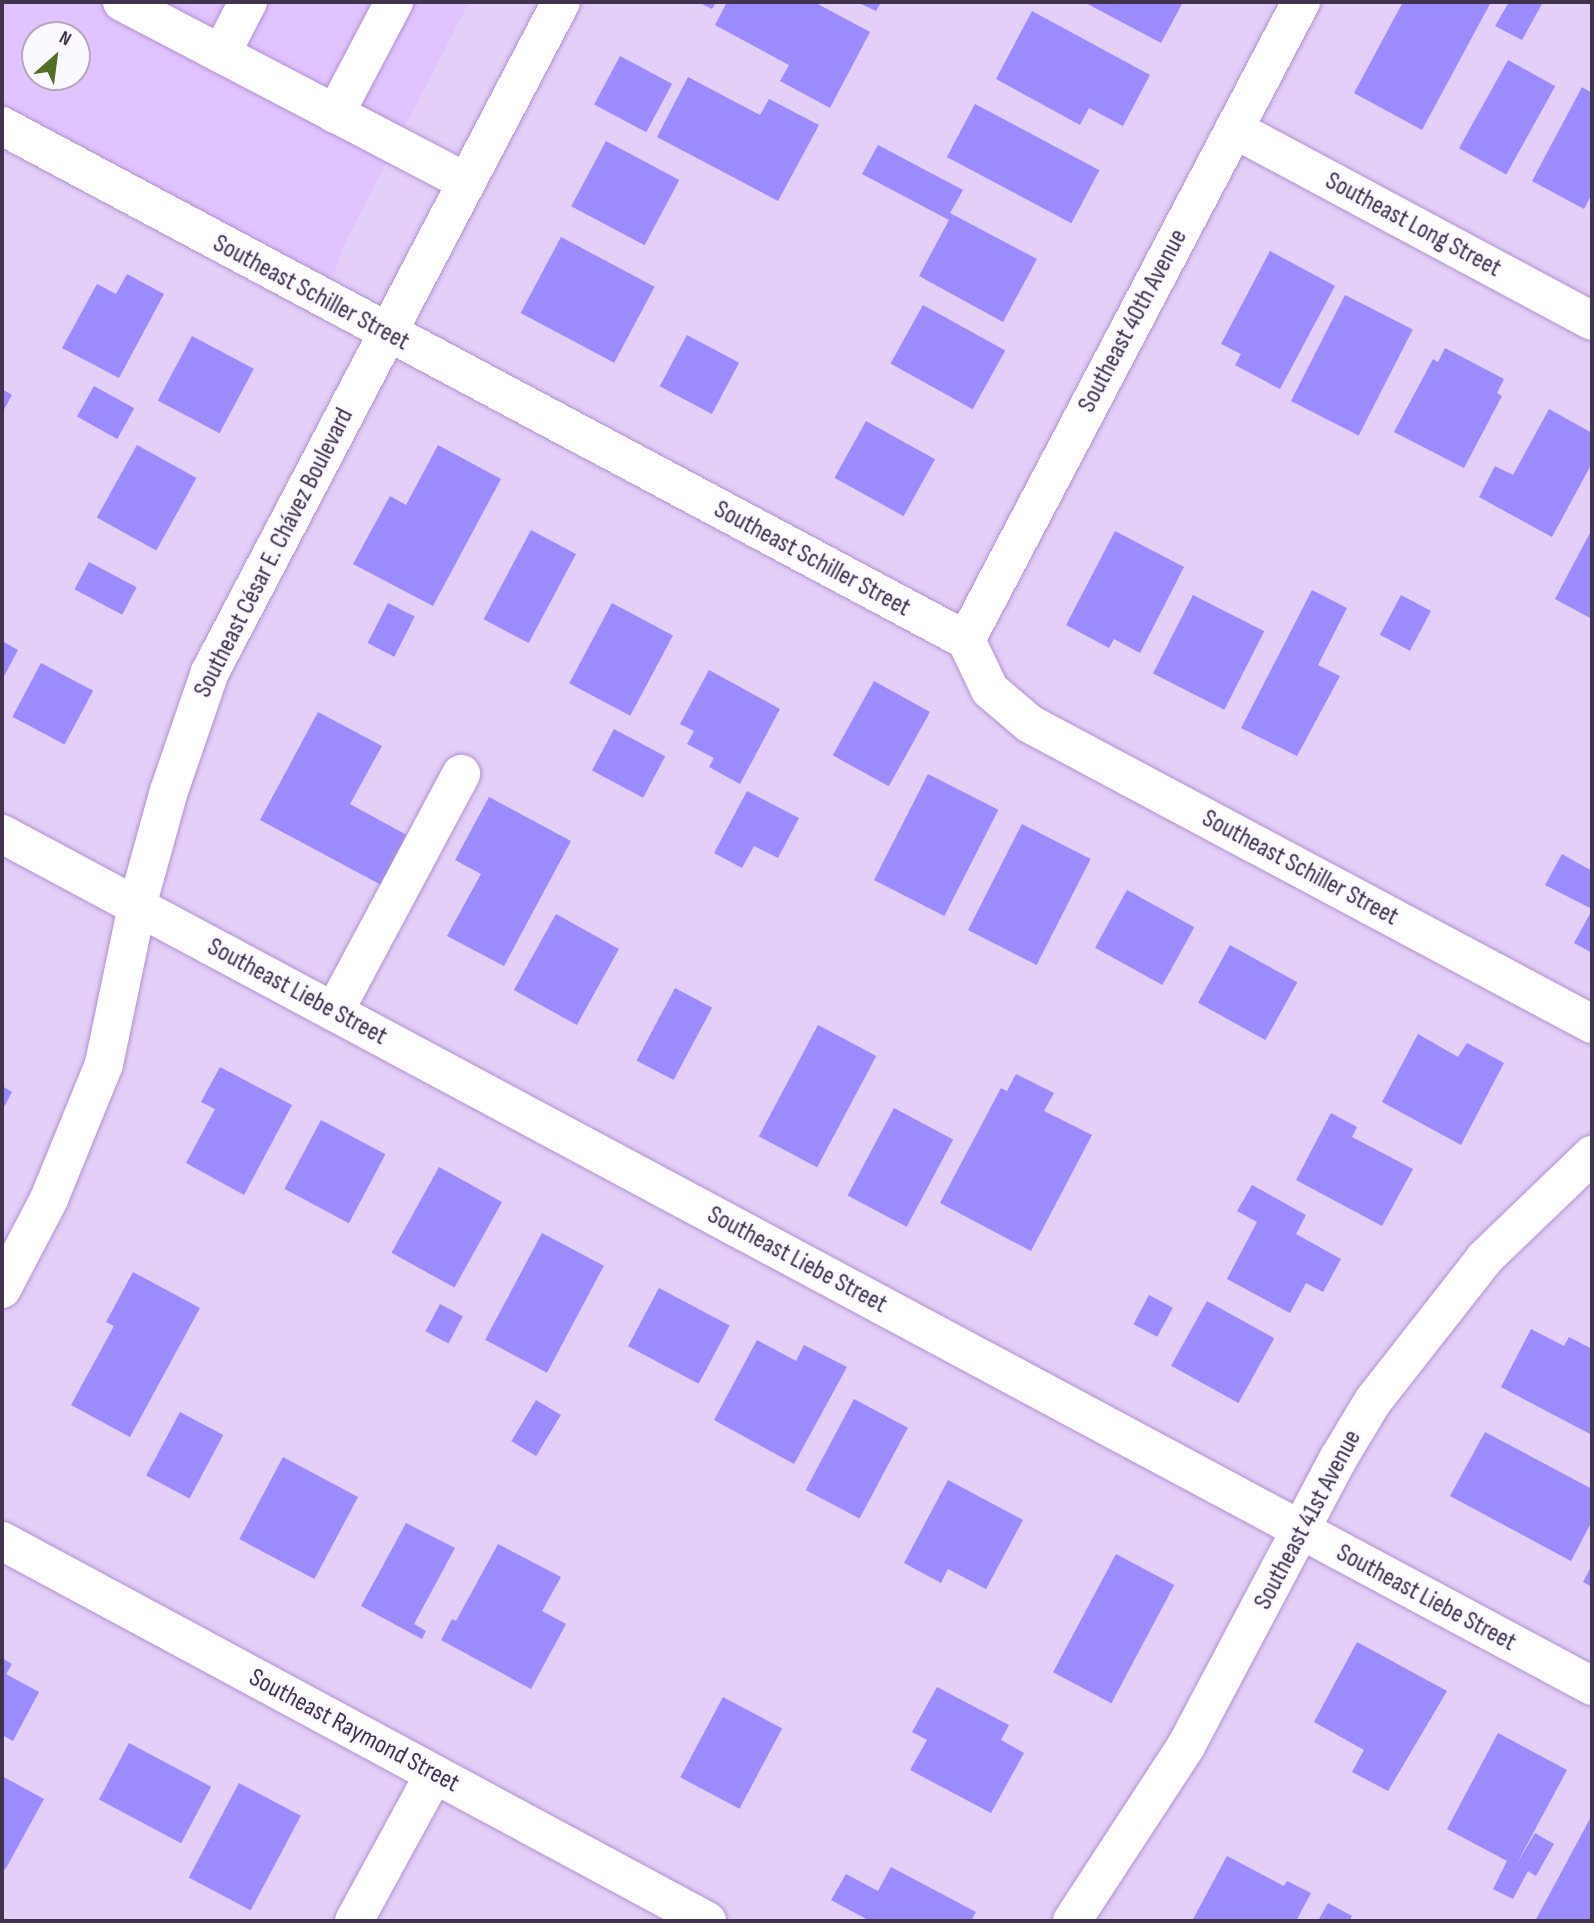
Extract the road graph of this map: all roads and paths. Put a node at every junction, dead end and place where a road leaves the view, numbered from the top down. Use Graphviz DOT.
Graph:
graph roads {
  1 [pos="122,2"];
  2 [pos="248,2"];
  3 [pos="394,2"];
  4 [pos="561,2"];
  5 [pos="1301,2"];
  6 [pos="221,54"];
  7 [pos="335,114"];
  8 [pos="2,126"];
  9 [pos="1234,129"];
  10 [pos="466,182"];
  11 [pos="1592,321"];
  12 [pos="387,333"];
  13 [pos="965,640"];
  14 [pos="461,774"];
  15 [pos="2,834"];
  16 [pos="137,906"];
  17 [pos="334,1012"];
  18 [pos="1592,1024"];
  19 [pos="1592,1156"];
  20 [pos="2,1289"];
  21 [pos="1301,1531"];
  22 [pos="2,1541"];
  23 [pos="1592,1686"];
  24 [pos="434,1774"];
  25 [pos="354,1921"];
  26 [pos="707,1921"];
  27 [pos="1072,1921"];
  1 -- 6 [label="street"];
  2 -- 6 [label="street"];
  3 -- 7 [label="street"];
  4 -- 10 [label="street, Southeast César E. Chávez Boulevard"];
  5 -- 9 [label="street, Southeast 40th Avenue"];
  6 -- 7 [label="street"];
  7 -- 10 [label="street"];
  8 -- 12 [label="street, Southeast Schiller Street"];
  9 -- 11 [label="street, Southeast Long Street"];
  9 -- 13 [label="street, Southeast 40th Avenue"];
  10 -- 12 [label="street, Southeast César E. Chávez Boulevard"];
  12 -- 13 [label="street, Southeast Schiller Street"];
  12 -- 16 [label="street, Southeast César E. Chávez Boulevard"];
  13 -- 18 [label="street, Southeast Schiller Street"];
  14 -- 17 [label="street"];
  15 -- 16 [label="street, Southeast Liebe Street"];
  16 -- 17 [label="street, Southeast Liebe Street"];
  16 -- 20 [label="street, Southeast César E. Chávez Boulevard"];
  17 -- 21 [label="street, Southeast Liebe Street"];
  19 -- 21 [label="street, Southeast 41st Avenue"];
  21 -- 23 [label="street, Southeast Liebe Street"];
  21 -- 27 [label="street, Southeast 41st Avenue"];
  22 -- 24 [label="street, Southeast Raymond Street"];
  24 -- 25 [label="street"];
  24 -- 26 [label="street, Southeast Raymond Street"];
}
